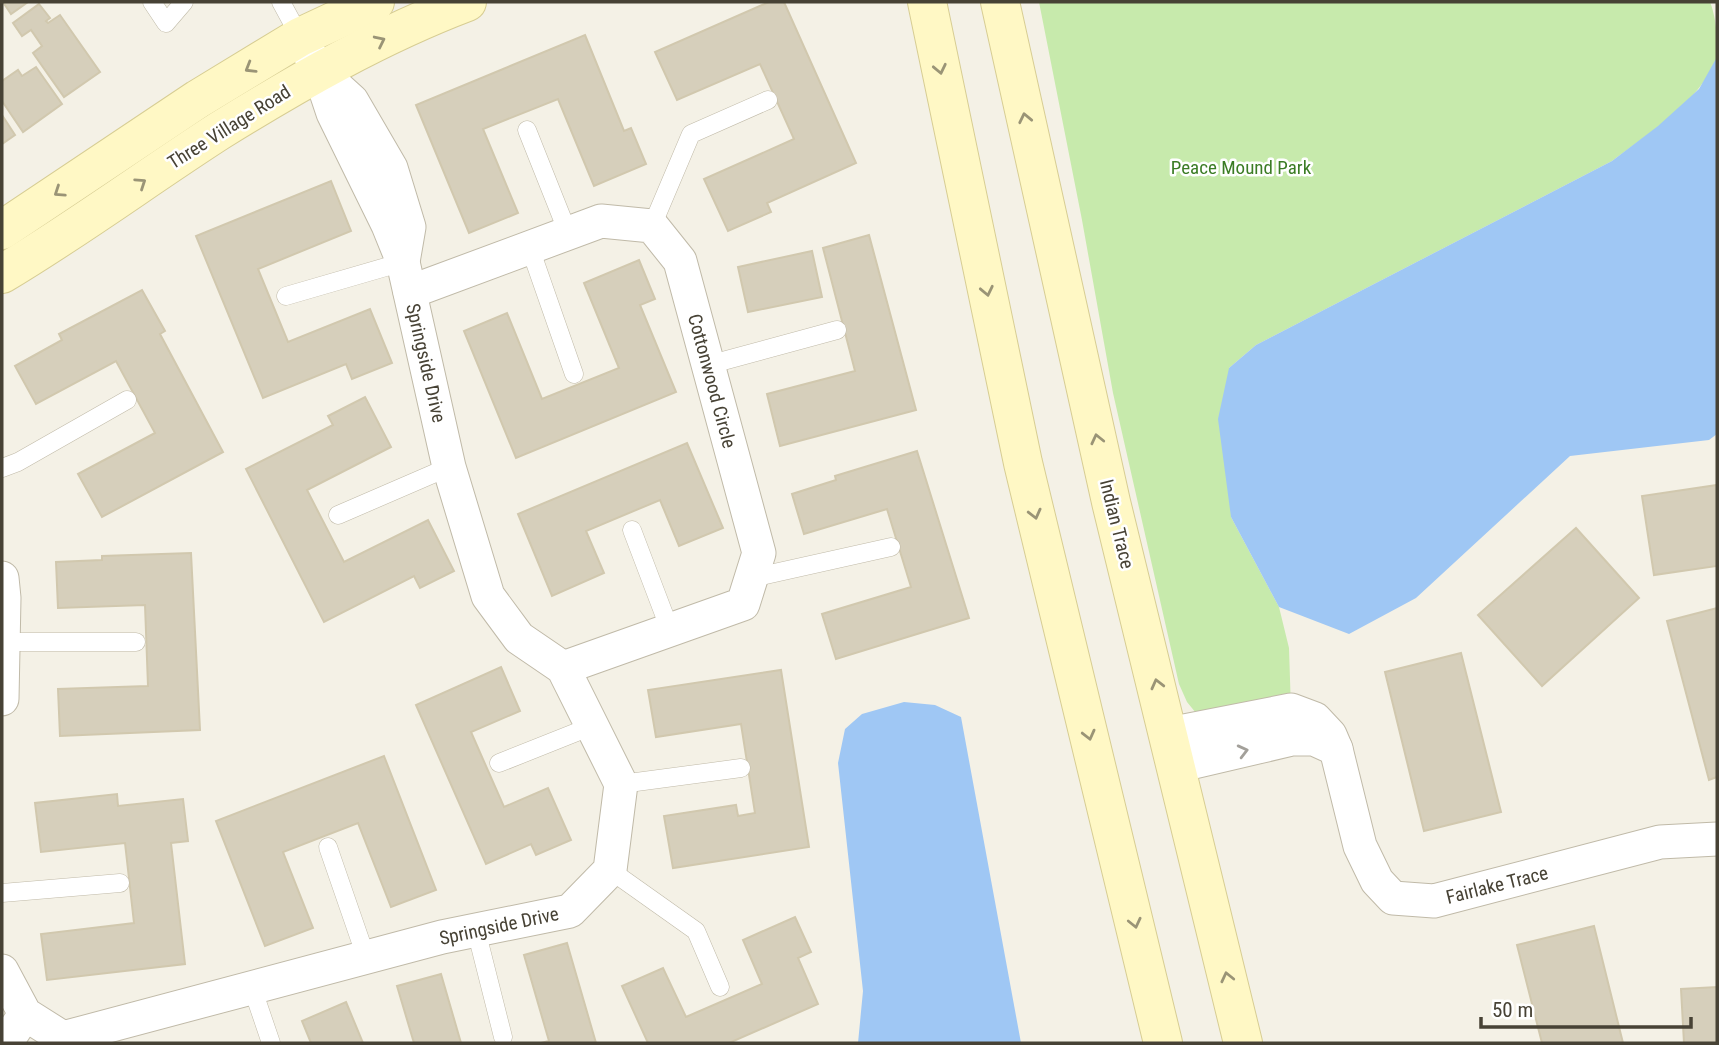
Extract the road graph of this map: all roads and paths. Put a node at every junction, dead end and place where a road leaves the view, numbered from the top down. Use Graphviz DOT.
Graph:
graph roads {
  1 [pos="152,2"];
  2 [pos="184,2"];
  3 [pos="281,2"];
  4 [pos="375,2"];
  5 [pos="467,2"];
  6 [pos="927,2"];
  7 [pos="1000,2"];
  8 [pos="300,37"];
  9 [pos="319,71"];
  10 [pos="768,100"];
  11 [pos="527,130"];
  12 [pos="652,226"];
  13 [pos="2,230"];
  14 [pos="568,233"];
  15 [pos="530,248"];
  16 [pos="2,274"];
  17 [pos="407,277"];
  18 [pos="286,296"];
  19 [pos="837,330"];
  20 [pos="708,365"];
  21 [pos="574,374"];
  22 [pos="127,400"];
  23 [pos="449,467"];
  24 [pos="2,468"];
  25 [pos="338,515"];
  26 [pos="632,530"];
  27 [pos="891,547"];
  28 [pos="2,578"];
  29 [pos="752,578"];
  30 [pos="670,630"];
  31 [pos="3,642"];
  32 [pos="136,642"];
  33 [pos="563,668"];
  34 [pos="2,699"];
  35 [pos="592,726"];
  36 [pos="1173,750"];
  37 [pos="499,763"];
  38 [pos="741,768"];
  39 [pos="621,784"];
  40 [pos="1717,839"];
  41 [pos="328,847"];
  42 [pos="610,870"];
  43 [pos="120,883"];
  44 [pos="2,892"];
  45 [pos="476,930"];
  46 [pos="366,957"];
  47 [pos="2,971"];
  48 [pos="720,987"];
  49 [pos="252,988"];
  50 [pos="42,1029"];
  51 [pos="503,1037"];
  52 [pos="6,1043"];
  53 [pos="271,1043"];
  54 [pos="1163,1043"];
  55 [pos="1243,1043"];
  1 -- 2 [label="lane"];
  3 -- 8 [label="lane"];
  4 -- 8 [label="main road, Three Village Road"];
  9 -- 5 [label="main road, Three Village Road, one-way"];
  6 -- 54 [label="main road, one-way"];
  36 -- 7 [label="main road, Indian Trace, one-way"];
  8 -- 9 [label="street, Springside Drive"];
  8 -- 13 [label="main road, Three Village Road, one-way"];
  16 -- 9 [label="main road, Three Village Road, one-way"];
  9 -- 17 [label="street, Springside Drive"];
  10 -- 12 [label="lane"];
  11 -- 14 [label="lane"];
  12 -- 14 [label="street"];
  12 -- 20 [label="street, Cottonwood Circle"];
  14 -- 15 [label="street"];
  15 -- 17 [label="street"];
  15 -- 21 [label="lane"];
  17 -- 18 [label="lane"];
  17 -- 23 [label="street, Springside Drive"];
  19 -- 20 [label="lane"];
  20 -- 29 [label="street, Cottonwood Circle"];
  22 -- 24 [label="lane"];
  23 -- 25 [label="lane"];
  23 -- 33 [label="street, Springside Drive"];
  26 -- 30 [label="lane"];
  27 -- 29 [label="lane"];
  28 -- 31 [label="street"];
  29 -- 30 [label="street, Cottonwood Circle"];
  30 -- 33 [label="street, Cottonwood Circle"];
  31 -- 32 [label="lane"];
  31 -- 34 [label="street"];
  33 -- 35 [label="street, Springside Drive"];
  35 -- 37 [label="lane"];
  35 -- 39 [label="street, Springside Drive"];
  36 -- 40 [label="street, Fairlake Trace"];
  55 -- 36 [label="main road, Indian Trace, one-way"];
  38 -- 39 [label="lane"];
  39 -- 42 [label="street"];
  41 -- 46 [label="lane"];
  42 -- 45 [label="street, Springside Drive"];
  42 -- 48 [label="lane"];
  43 -- 44 [label="lane"];
  45 -- 46 [label="street, Springside Drive"];
  45 -- 51 [label="lane"];
  46 -- 49 [label="street, Springside Drive"];
  47 -- 50 [label="street"];
  49 -- 50 [label="street, Springside Drive"];
  49 -- 53 [label="lane"];
  50 -- 52 [label="street"];
}
